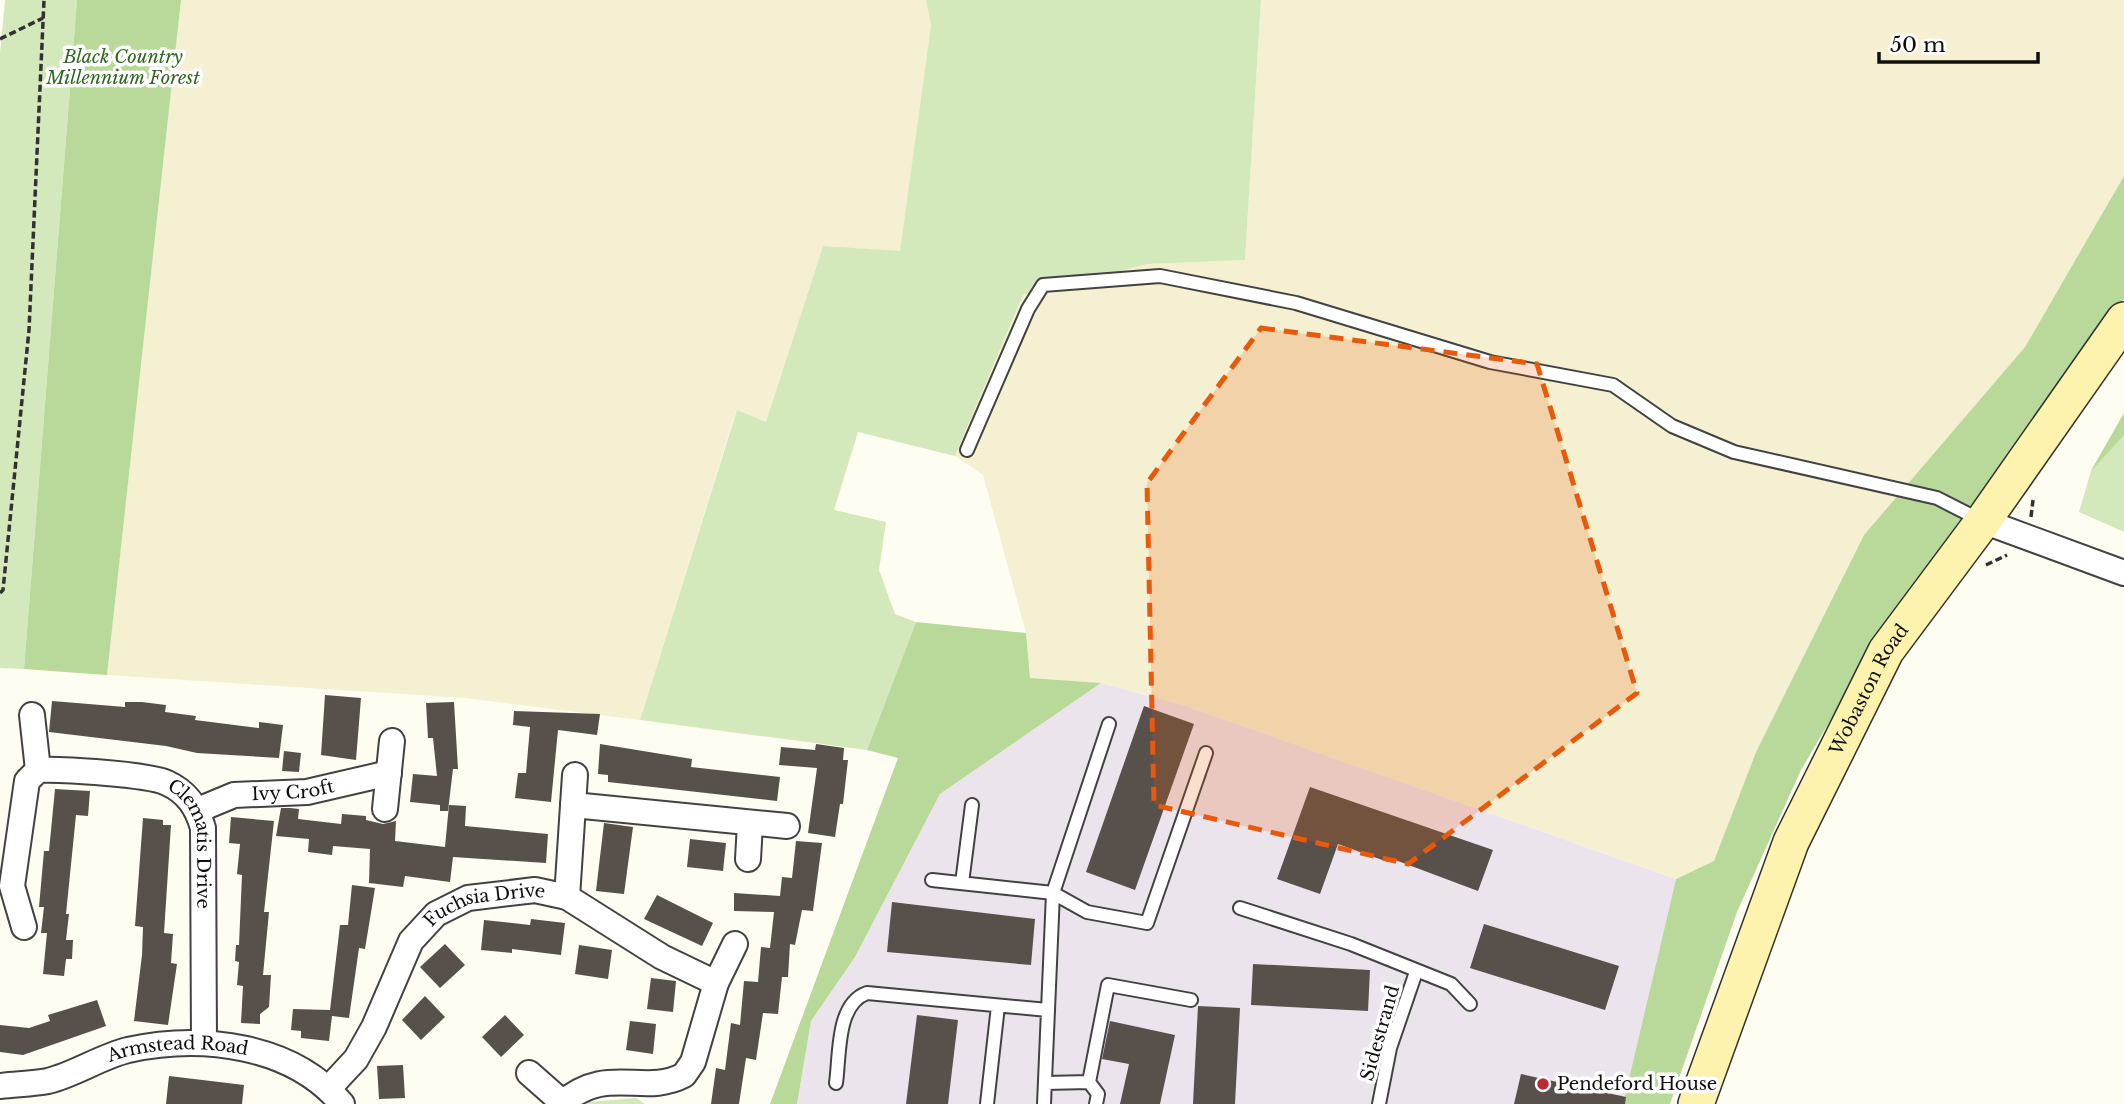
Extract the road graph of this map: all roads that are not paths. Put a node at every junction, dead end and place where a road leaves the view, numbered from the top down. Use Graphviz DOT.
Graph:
graph roads {
  1 [pos="2124,320"];
  2 [pos="967,450"];
  3 [pos="1983,521"];
  4 [pos="2124,573"];
  5 [pos="32,716"];
  6 [pos="1109,724"];
  7 [pos="392,741"];
  8 [pos="1206,753"];
  9 [pos="38,770"];
  10 [pos="389,773"];
  11 [pos="575,775"];
  12 [pos="573,805"];
  13 [pos="972,805"];
  14 [pos="385,809"];
  15 [pos="198,810"];
  16 [pos="750,824"];
  17 [pos="787,827"];
  18 [pos="748,859"];
  19 [pos="932,880"];
  20 [pos="962,883"];
  21 [pos="1053,893"];
  22 [pos="8,897"];
  23 [pos="567,897"];
  24 [pos="1240,908"];
  25 [pos="23,927"];
  26 [pos="734,944"];
  27 [pos="1416,972"];
  28 [pos="716,983"];
  29 [pos="1191,1000"];
  30 [pos="1470,1004"];
  31 [pos="998,1006"];
  32 [pos="1048,1010"];
  33 [pos="204,1043"];
  34 [pos="529,1073"];
  35 [pos="1088,1082"];
  36 [pos="836,1083"];
  37 [pos="1045,1083"];
  38 [pos="0,1086"];
  39 [pos="52,1092"];
  40 [pos="335,1096"];
  41 [pos="562,1103"];
  42 [pos="987,1104"];
  43 [pos="1044,1104"];
  44 [pos="1096,1104"];
  45 [pos="1379,1104"];
  46 [pos="1696,1104"];
  1 -- 3 [label="street, Wobaston Road"];
  2 -- 3 [label="lane"];
  3 -- 4 [label="street"];
  3 -- 46 [label="street, Wobaston Road"];
  5 -- 9 [label="street"];
  6 -- 21 [label="lane"];
  7 -- 10 [label="street"];
  8 -- 21 [label="lane"];
  9 -- 15 [label="street, Clematis Drive"];
  9 -- 22 [label="street"];
  10 -- 14 [label="street"];
  10 -- 15 [label="street, Ivy Croft"];
  11 -- 12 [label="street"];
  12 -- 16 [label="street"];
  12 -- 23 [label="street"];
  13 -- 20 [label="lane"];
  15 -- 33 [label="street, Clematis Drive"];
  16 -- 17 [label="street"];
  16 -- 18 [label="street"];
  19 -- 20 [label="lane"];
  20 -- 21 [label="lane"];
  21 -- 32 [label="lane"];
  22 -- 25 [label="street"];
  23 -- 28 [label="street, Fuchsia Drive"];
  23 -- 40 [label="street, Fuchsia Drive"];
  24 -- 27 [label="lane"];
  26 -- 28 [label="street"];
  27 -- 30 [label="lane"];
  27 -- 45 [label="lane, Sidestrand"];
  28 -- 41 [label="street"];
  29 -- 35 [label="lane"];
  31 -- 32 [label="lane"];
  31 -- 36 [label="lane"];
  31 -- 42 [label="lane"];
  32 -- 37 [label="lane"];
  33 -- 39 [label="street, Armstead Road"];
  33 -- 40 [label="street, Armstead Road"];
  34 -- 41 [label="street"];
  35 -- 37 [label="lane"];
  35 -- 44 [label="lane"];
  37 -- 43 [label="lane"];
  38 -- 39 [label="street, Armstead Road"];
}
